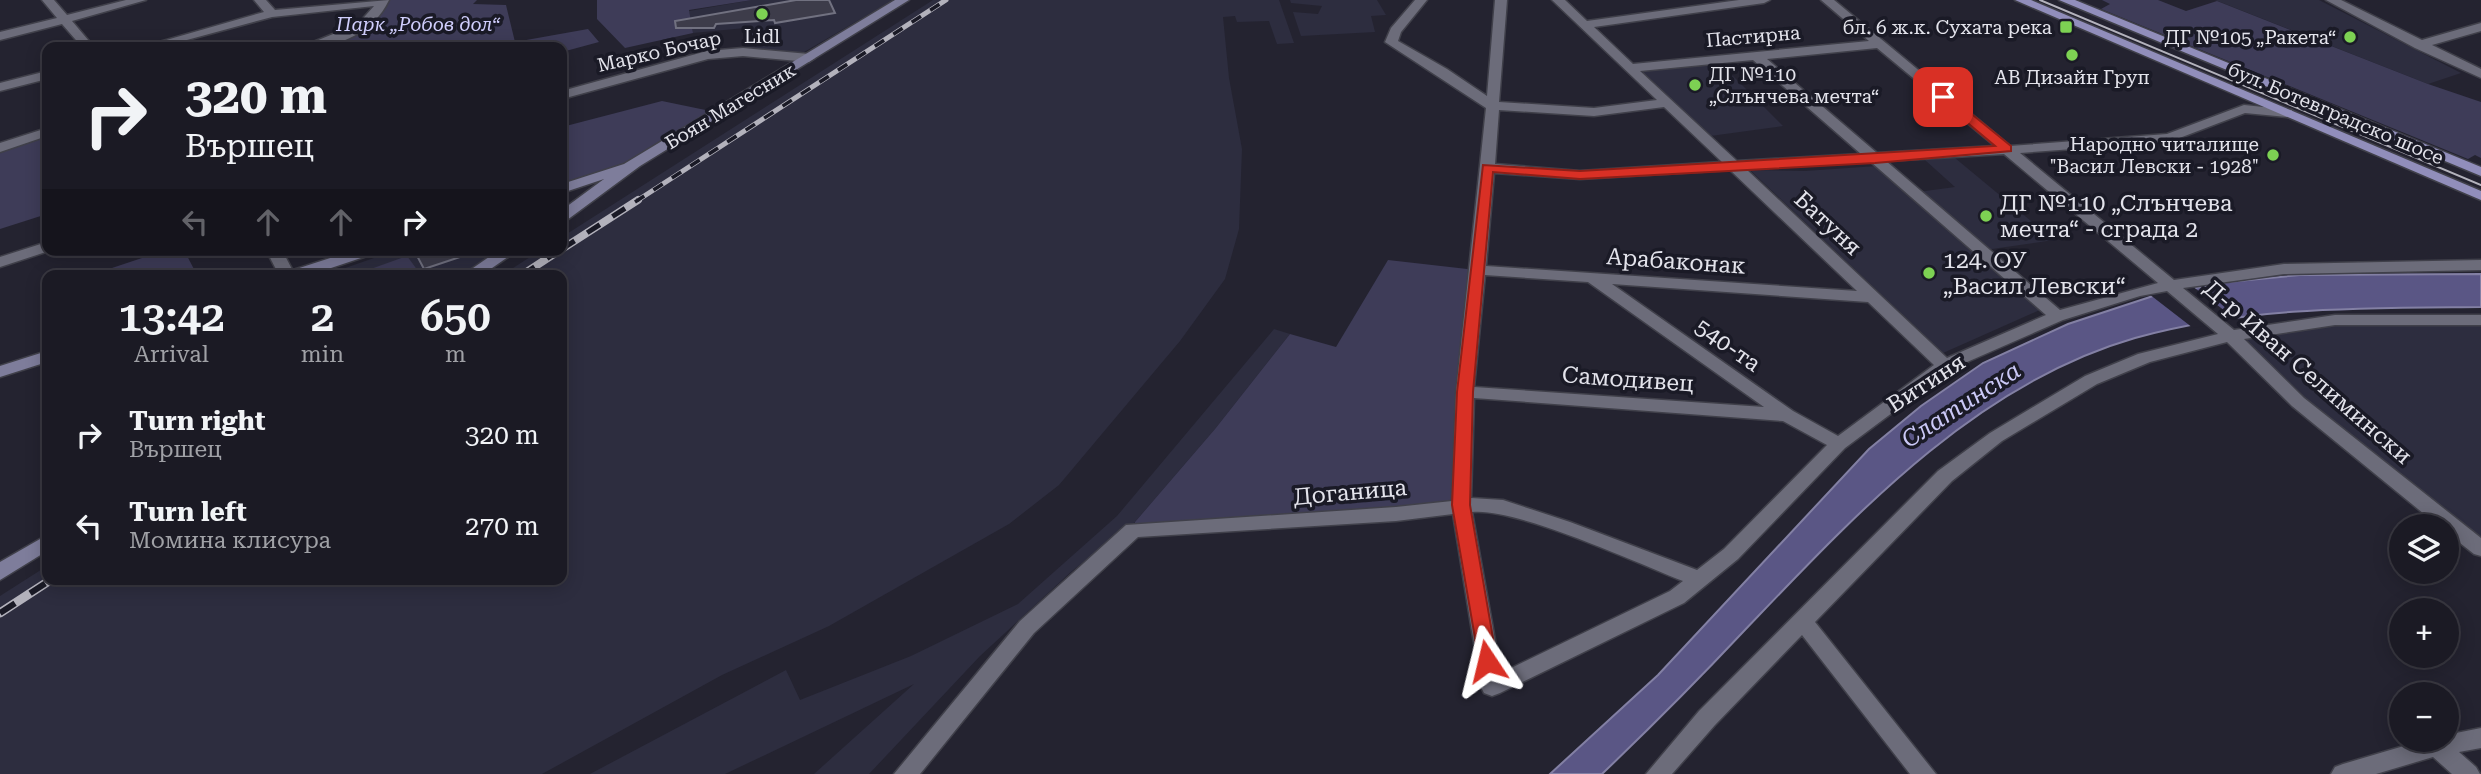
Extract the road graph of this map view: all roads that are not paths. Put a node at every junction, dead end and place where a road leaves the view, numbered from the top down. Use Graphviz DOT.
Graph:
graph roads {
  1 [pos="48,0"];
  2 [pos="140,0"];
  3 [pos="260,0"];
  4 [pos="903,0"];
  5 [pos="1422,0"];
  6 [pos="1501,0"];
  7 [pos="1558,0"];
  8 [pos="1764,0"];
  9 [pos="1827,0"];
  10 [pos="2021,0"];
  11 [pos="2065,0"];
  12 [pos="2332,0"];
  13 [pos="383,1"];
  14 [pos="272,14"];
  15 [pos="65,19"];
  16 [pos="1584,24"];
  17 [pos="2481,27"];
  18 [pos="0,36"];
  19 [pos="84,42"];
  20 [pos="167,42"];
  21 [pos="323,42"];
  22 [pos="1880,44"];
  23 [pos="2419,45"];
  24 [pos="1755,55"];
  25 [pos="809,58"];
  26 [pos="1630,68"];
  27 [pos="2481,74"];
  28 [pos="42,76"];
  29 [pos="0,88"];
  30 [pos="2230,89"];
  31 [pos="567,94"];
  32 [pos="1667,103"];
  33 [pos="1492,106"];
  34 [pos="2244,109"];
  35 [pos="2287,113"];
  36 [pos="42,134"];
  37 [pos="0,148"];
  38 [pos="2006,149"];
  39 [pos="1875,159"];
  40 [pos="635,163"];
  41 [pos="1735,167"];
  42 [pos="1487,168"];
  43 [pos="2481,172"];
  44 [pos="567,187"];
  45 [pos="2481,196"];
  46 [pos="567,213"];
  47 [pos="42,249"];
  48 [pos="352,256"];
  49 [pos="501,256"];
  50 [pos="0,262"];
  51 [pos="2481,265"];
  52 [pos="309,270"];
  53 [pos="479,270"];
  54 [pos="1476,270"];
  55 [pos="1594,279"];
  56 [pos="2171,287"];
  57 [pos="1872,297"];
  58 [pos="2057,316"];
  59 [pos="2481,320"];
  60 [pos="2224,330"];
  61 [pos="42,358"];
  62 [pos="1945,365"];
  63 [pos="0,372"];
  64 [pos="1465,392"];
  65 [pos="1787,415"];
  66 [pos="1839,444"];
  67 [pos="1461,505"];
  68 [pos="42,545"];
  69 [pos="2481,549"];
  70 [pos="0,572"];
  71 [pos="1701,580"];
  72 [pos="1803,622"];
  73 [pos="2481,738"];
  74 [pos="2459,742"];
  75 [pos="2417,752"];
  76 [pos="2444,752"];
  77 [pos="1664,770"];
  78 [pos="906,774"];
  79 [pos="1924,774"];
  80 [pos="2343,774"];
  81 [pos="2468,774"];
  1 -- 15 [label="street"];
  2 -- 15 [label="street"];
  3 -- 14 [label="street"];
  4 -- 25 [label="street, Боян Магесник"];
  5 -- 33 [label="street"];
  6 -- 33 [label="street"];
  7 -- 16 [label="street, Батуня"];
  8 -- 16 [label="street"];
  9 -- 22 [label="street, Д-р Иван Селимински"];
  10 -- 30 [label="main road, бул. Ботевградско шосе"];
  11 -- 43 [label="main road, бул. Ботевградско шосе"];
  12 -- 23 [label="street"];
  13 -- 14 [label="street"];
  13 -- 21 [label="street"];
  14 -- 20 [label="street"];
  15 -- 18 [label="street"];
  15 -- 19 [label="street"];
  16 -- 26 [label="street, Батуня"];
  17 -- 23 [label="street"];
  22 -- 24 [label="street, Пастирна"];
  22 -- 38 [label="street, Д-р Иван Селимински"];
  23 -- 27 [label="street"];
  24 -- 26 [label="street, Пастирна"];
  24 -- 39 [label="street"];
  25 -- 31 [label="street, Марко Бочар"];
  25 -- 40 [label="street, Боян Магесник"];
  26 -- 32 [label="street, Батуня"];
  28 -- 29 [label="street"];
  30 -- 34 [label="street"];
  30 -- 35 [label="main road, бул. Ботевградско шосе"];
  32 -- 33 [label="street"];
  32 -- 41 [label="street, Батуня"];
  33 -- 42 [label="street"];
  34 -- 35 [label="street"];
  34 -- 38 [label="street"];
  35 -- 45 [label="main road, бул. Ботевградско шосе"];
  36 -- 37 [label="street"];
  38 -- 39 [label="street"];
  38 -- 56 [label="street, Д-р Иван Селимински"];
  39 -- 41 [label="street"];
  39 -- 58 [label="street"];
  40 -- 44 [label="street"];
  40 -- 46 [label="street, Боян Магесник"];
  41 -- 42 [label="street"];
  41 -- 57 [label="street, Батуня"];
  42 -- 54 [label="street"];
  47 -- 50 [label="street"];
  48 -- 52 [label="street"];
  49 -- 53 [label="street"];
  51 -- 56 [label="street, Витиня"];
  54 -- 55 [label="street, Арабаконак"];
  54 -- 64 [label="street"];
  55 -- 57 [label="street, Арабаконак"];
  55 -- 65 [label="street, 540-та"];
  56 -- 58 [label="street, Витиня"];
  56 -- 60 [label="street, Д-р Иван Селимински"];
  57 -- 62 [label="street, Батуня"];
  58 -- 62 [label="street, Витиня"];
  59 -- 60 [label="street"];
  60 -- 69 [label="street, Д-р Иван Селимински"];
  60 -- 72 [label="street"];
  61 -- 63 [label="street"];
  62 -- 66 [label="street, Витиня"];
  64 -- 65 [label="street, Самодивец"];
  64 -- 67 [label="street"];
  65 -- 66 [label="street, 540-та"];
  66 -- 71 [label="street, Витиня"];
  67 -- 71 [label="street, Доганица"];
  67 -- 71 [label="street, Витиня"];
  67 -- 78 [label="street, Доганица"];
  68 -- 70 [label="street"];
  72 -- 77 [label="street"];
  72 -- 79 [label="street"];
  73 -- 74 [label="street"];
  75 -- 80 [label="street"];
  76 -- 81 [label="street"];
}
